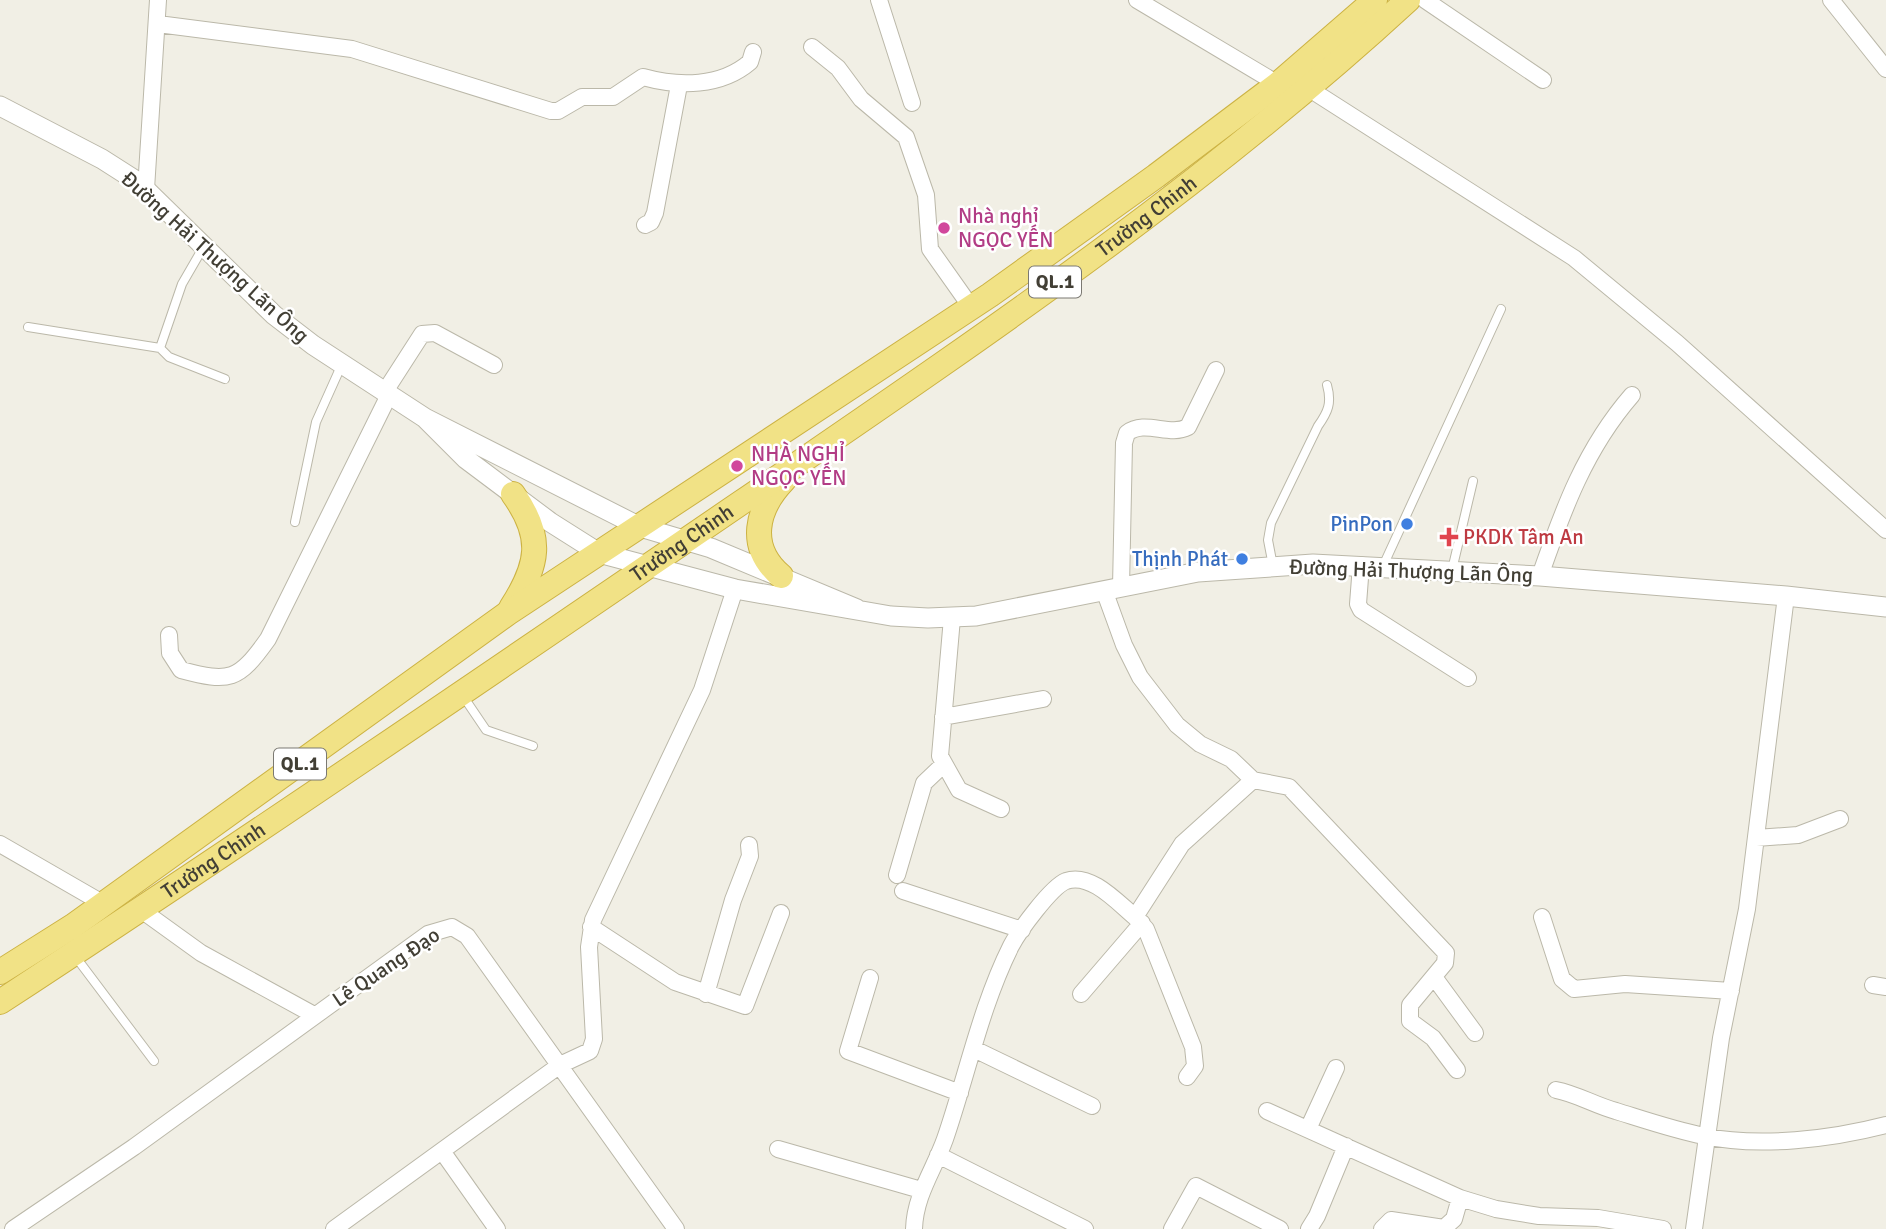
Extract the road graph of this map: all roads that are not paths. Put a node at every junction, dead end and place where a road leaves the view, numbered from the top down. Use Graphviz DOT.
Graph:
graph roads {
  1 [pos="158,0"];
  2 [pos="879,0"];
  3 [pos="1138,0"];
  4 [pos="1376,0"];
  5 [pos="1408,0"];
  6 [pos="1425,0"];
  7 [pos="1831,0"];
  8 [pos="158,24"];
  9 [pos="812,47"];
  10 [pos="753,52"];
  11 [pos="1886,69"];
  12 [pos="1543,80"];
  13 [pos="1278,83"];
  14 [pos="679,85"];
  15 [pos="1308,88"];
  16 [pos="912,103"];
  17 [pos="0,106"];
  18 [pos="146,189"];
  19 [pos="645,225"];
  20 [pos="204,246"];
  21 [pos="971,307"];
  22 [pos="1501,309"];
  23 [pos="28,327"];
  24 [pos="160,348"];
  25 [pos="342,364"];
  26 [pos="494,365"];
  27 [pos="1216,370"];
  28 [pos="225,379"];
  29 [pos="1327,385"];
  30 [pos="386,395"];
  31 [pos="1632,395"];
  32 [pos="425,418"];
  33 [pos="801,461"];
  34 [pos="1474,481"];
  35 [pos="513,494"];
  36 [pos="295,522"];
  37 [pos="640,527"];
  38 [pos="1886,530"];
  39 [pos="685,541"];
  40 [pos="598,553"];
  41 [pos="1361,565"];
  42 [pos="648,566"];
  43 [pos="1273,566"];
  44 [pos="1383,566"];
  45 [pos="1452,570"];
  46 [pos="781,576"];
  47 [pos="1540,576"];
  48 [pos="1113,588"];
  49 [pos="734,589"];
  50 [pos="1786,596"];
  51 [pos="1886,607"];
  52 [pos="857,609"];
  53 [pos="508,613"];
  54 [pos="952,618"];
  55 [pos="169,635"];
  56 [pos="1468,678"];
  57 [pos="461,694"];
  58 [pos="1043,699"];
  59 [pos="943,717"];
  60 [pos="533,747"];
  61 [pos="943,765"];
  62 [pos="1253,780"];
  63 [pos="1001,809"];
  64 [pos="1840,819"];
  65 [pos="1756,838"];
  66 [pos="0,844"];
  67 [pos="749,845"];
  68 [pos="104,904"];
  69 [pos="140,909"];
  70 [pos="782,913"];
  71 [pos="1542,917"];
  72 [pos="1139,920"];
  73 [pos="591,927"];
  74 [pos="1022,930"];
  75 [pos="73,954"];
  76 [pos="0,971"];
  77 [pos="1434,977"];
  78 [pos="870,978"];
  79 [pos="1731,991"];
  80 [pos="706,994"];
  81 [pos="1081,994"];
  82 [pos="0,1002"];
  83 [pos="314,1015"];
  84 [pos="1475,1033"];
  85 [pos="974,1049"];
  86 [pos="154,1061"];
  87 [pos="560,1065"];
  88 [pos="1336,1068"];
  89 [pos="1457,1070"];
  90 [pos="1187,1077"];
  91 [pos="1556,1090"];
  92 [pos="960,1093"];
  93 [pos="1092,1106"];
  94 [pos="1267,1111"];
  95 [pos="1886,1125"];
  96 [pos="1308,1129"];
  97 [pos="1706,1137"];
  98 [pos="1346,1146"];
  99 [pos="778,1149"];
  100 [pos="442,1151"];
  101 [pos="938,1155"];
  102 [pos="921,1190"];
  103 [pos="1460,1198"];
  104 [pos="13,1229"];
  105 [pos="334,1229"];
  106 [pos="497,1229"];
  107 [pos="676,1229"];
  108 [pos="915,1229"];
  109 [pos="1085,1229"];
  110 [pos="1172,1229"];
  111 [pos="1280,1229"];
  112 [pos="1308,1229"];
  113 [pos="1382,1229"];
  114 [pos="1663,1229"];
  115 [pos="1694,1229"];
  1 -- 8 [label="street"];
  2 -- 16 [label="street"];
  3 -- 13 [label="street"];
  4 -- 13 [label="highway, Trường Chinh / QL.1"];
  5 -- 15 [label="highway, Trường Chinh / QL.1"];
  6 -- 12 [label="street"];
  7 -- 11 [label="street"];
  8 -- 14 [label="street"];
  8 -- 18 [label="street"];
  9 -- 21 [label="street"];
  10 -- 14 [label="street"];
  13 -- 21 [label="highway, Trường Chinh / QL.1"];
  14 -- 19 [label="street"];
  15 -- 33 [label="highway, Trường Chinh / QL.1"];
  15 -- 38 [label="street"];
  17 -- 18 [label="street, Đường Hải Thượng Lãn Ông"];
  18 -- 20 [label="street, Đường Hải Thượng Lãn Ông"];
  20 -- 24 [label="lane"];
  20 -- 25 [label="street, Đường Hải Thượng Lãn Ông"];
  21 -- 37 [label="highway, Trường Chinh / QL.1"];
  22 -- 44 [label="lane"];
  23 -- 24 [label="lane"];
  24 -- 28 [label="lane"];
  25 -- 30 [label="street, Đường Hải Thượng Lãn Ông"];
  25 -- 36 [label="lane"];
  26 -- 30 [label="street"];
  27 -- 48 [label="street"];
  29 -- 43 [label="lane"];
  30 -- 32 [label="street, Đường Hải Thượng Lãn Ông"];
  30 -- 55 [label="street"];
  31 -- 47 [label="street"];
  32 -- 35 [label="street, Đường Hải Thượng Lãn Ông"];
  32 -- 37 [label="street, Đường Hải Thượng Lãn Ông"];
  33 -- 39 [label="highway, Trường Chinh / QL.1"];
  33 -- 46 [label="highway"];
  34 -- 45 [label="lane"];
  35 -- 40 [label="street, Đường Hải Thượng Lãn Ông"];
  35 -- 53 [label="highway"];
  37 -- 39 [label="street, Đường Hải Thượng Lãn Ông"];
  37 -- 40 [label="highway, Trường Chinh / QL.1"];
  39 -- 42 [label="highway, Trường Chinh / QL.1"];
  39 -- 46 [label="street, Đường Hải Thượng Lãn Ông"];
  40 -- 42 [label="street, Đường Hải Thượng Lãn Ông"];
  40 -- 53 [label="highway, Trường Chinh / QL.1"];
  41 -- 43 [label="street, Đường Hải Thượng Lãn Ông"];
  41 -- 44 [label="street, Đường Hải Thượng Lãn Ông"];
  41 -- 56 [label="street"];
  42 -- 49 [label="street, Đường Hải Thượng Lãn Ông"];
  42 -- 57 [label="highway, Trường Chinh / QL.1"];
  43 -- 48 [label="street, Đường Hải Thượng Lãn Ông"];
  44 -- 45 [label="street, Đường Hải Thượng Lãn Ông"];
  45 -- 47 [label="street, Đường Hải Thượng Lãn Ông"];
  46 -- 52 [label="street, Đường Hải Thượng Lãn Ông"];
  47 -- 50 [label="street, Đường Hải Thượng Lãn Ông"];
  48 -- 54 [label="street, Đường Hải Thượng Lãn Ông"];
  48 -- 62 [label="street"];
  49 -- 52 [label="street, Đường Hải Thượng Lãn Ông"];
  49 -- 73 [label="street"];
  50 -- 51 [label="street, Đường Hải Thượng Lãn Ông"];
  50 -- 65 [label="street"];
  52 -- 54 [label="street, Đường Hải Thượng Lãn Ông"];
  53 -- 68 [label="highway, Trường Chinh / QL.1"];
  54 -- 59 [label="street"];
  57 -- 60 [label="lane"];
  57 -- 69 [label="highway, Trường Chinh / QL.1"];
  58 -- 59 [label="street"];
  59 -- 61 [label="street"];
  61 -- 63 [label="street"];
  61 -- 74 [label="street"];
  62 -- 72 [label="street"];
  62 -- 77 [label="street"];
  64 -- 65 [label="street"];
  65 -- 79 [label="street"];
  66 -- 68 [label="street"];
  67 -- 80 [label="street"];
  68 -- 76 [label="highway, Trường Chinh / QL.1"];
  69 -- 75 [label="highway, Trường Chinh / QL.1"];
  69 -- 83 [label="street"];
  70 -- 80 [label="street"];
  71 -- 79 [label="street"];
  72 -- 74 [label="street"];
  72 -- 81 [label="street"];
  72 -- 90 [label="street"];
  73 -- 80 [label="street"];
  73 -- 87 [label="street"];
  74 -- 85 [label="street"];
  75 -- 82 [label="highway, Trường Chinh / QL.1"];
  75 -- 86 [label="lane"];
  77 -- 84 [label="street"];
  77 -- 89 [label="street"];
  78 -- 92 [label="street"];
  79 -- 97 [label="street"];
  83 -- 87 [label="street, Lê Quang Đạo"];
  83 -- 104 [label="street, Lê Quang Đạo"];
  85 -- 92 [label="street"];
  85 -- 93 [label="street"];
  87 -- 100 [label="street"];
  87 -- 107 [label="street, Lê Quang Đạo"];
  88 -- 96 [label="street"];
  91 -- 97 [label="street"];
  92 -- 101 [label="street"];
  94 -- 96 [label="street"];
  95 -- 97 [label="street"];
  96 -- 98 [label="street"];
  97 -- 115 [label="street"];
  98 -- 103 [label="street"];
  98 -- 112 [label="street"];
  99 -- 102 [label="street"];
  100 -- 105 [label="street"];
  100 -- 106 [label="street"];
  101 -- 102 [label="street"];
  101 -- 109 [label="street"];
  102 -- 108 [label="street"];
  103 -- 113 [label="street"];
  103 -- 114 [label="street"];
  110 -- 111 [label="street"];
}
